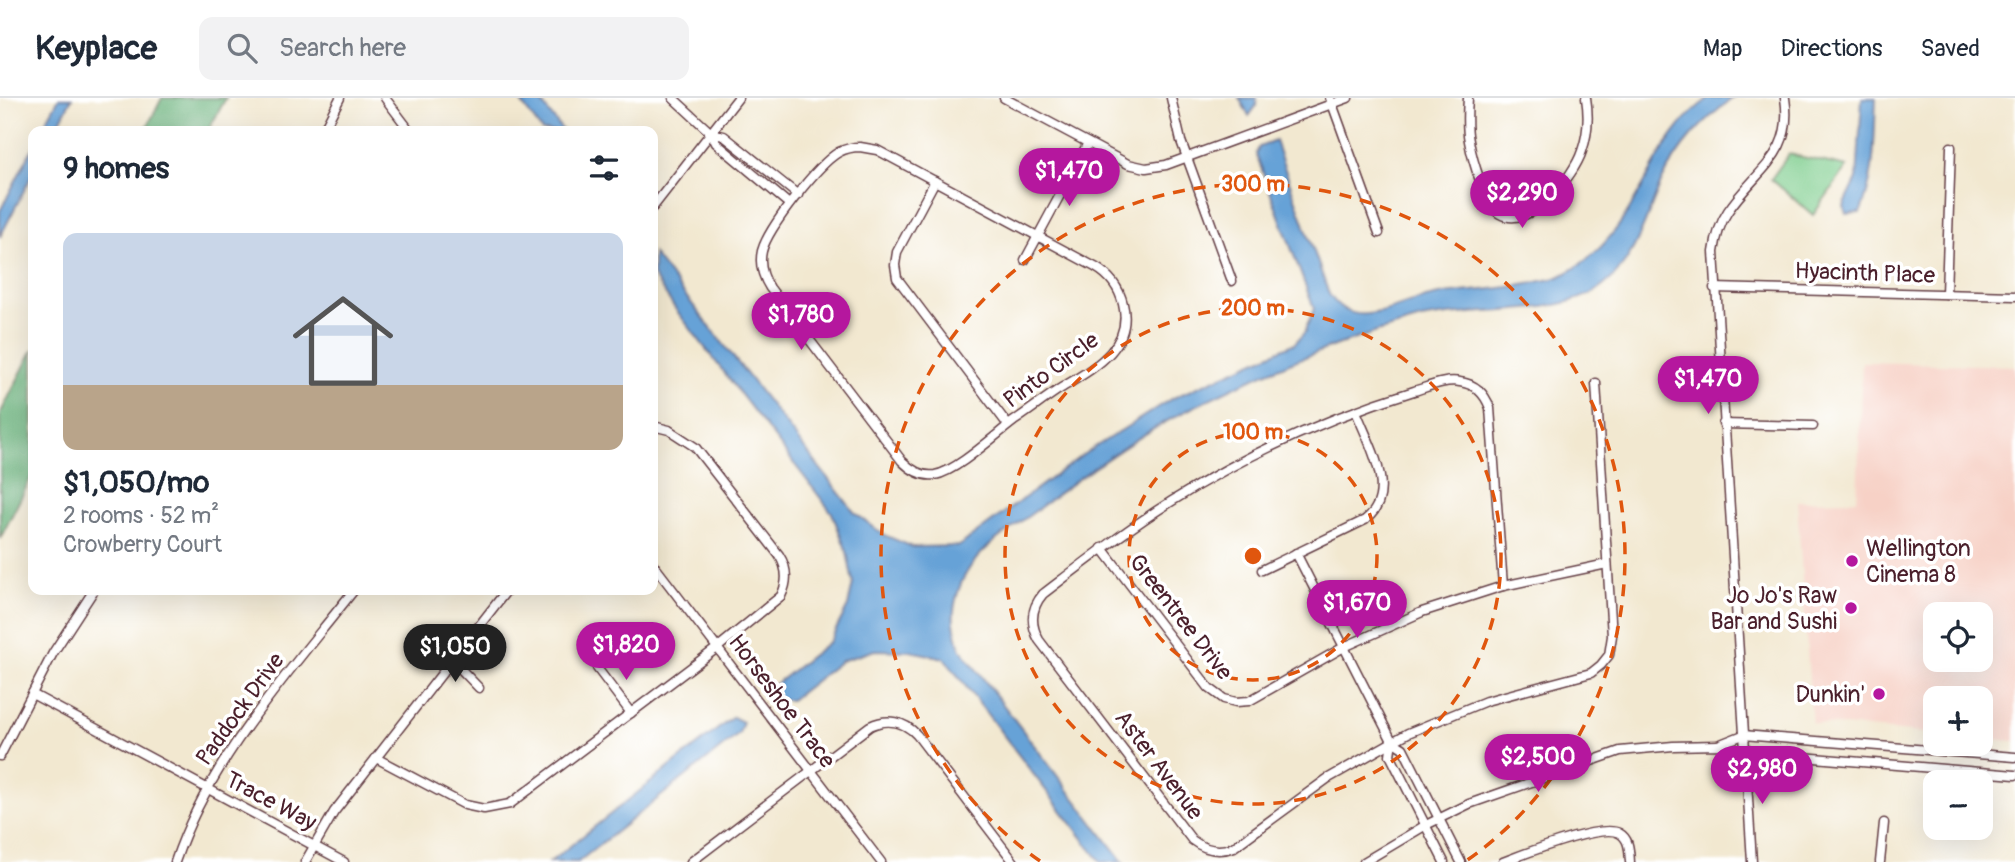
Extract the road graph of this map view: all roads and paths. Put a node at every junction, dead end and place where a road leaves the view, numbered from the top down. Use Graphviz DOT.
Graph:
graph roads {
  1 [pos="340,98"];
  2 [pos="385,98"];
  3 [pos="673,98"];
  4 [pos="738,98"];
  5 [pos="1004,98"];
  6 [pos="1171,98"];
  7 [pos="1348,98"];
  8 [pos="1468,98"];
  9 [pos="1586,98"];
  10 [pos="1784,98"];
  11 [pos="1331,101"];
  12 [pos="326,126"];
  13 [pos="406,126"];
  14 [pos="711,133"];
  15 [pos="1088,143"];
  16 [pos="1951,147"];
  17 [pos="1186,157"];
  18 [pos="934,181"];
  19 [pos="798,195"];
  20 [pos="658,200"];
  21 [pos="789,204"];
  22 [pos="1380,233"];
  23 [pos="1038,236"];
  24 [pos="1026,260"];
  25 [pos="1232,282"];
  26 [pos="1714,288"];
  27 [pos="1946,294"];
  28 [pos="2015,296"];
  29 [pos="1596,383"];
  30 [pos="1356,411"];
  31 [pos="1723,424"];
  32 [pos="1008,425"];
  33 [pos="1813,426"];
  34 [pos="658,428"];
  35 [pos="1102,548"];
  36 [pos="1296,552"];
  37 [pos="1607,564"];
  38 [pos="1262,570"];
  39 [pos="658,571"];
  40 [pos="1503,586"];
  41 [pos="90,595"];
  42 [pos="350,595"];
  43 [pos="503,595"];
  44 [pos="1344,647"];
  45 [pos="717,648"];
  46 [pos="452,660"];
  47 [pos="597,668"];
  48 [pos="480,688"];
  49 [pos="32,694"];
  50 [pos="631,713"];
  51 [pos="1743,735"];
  52 [pos="1392,741"];
  53 [pos="1718,745"];
  54 [pos="1744,752"];
  55 [pos="0,756"];
  56 [pos="2015,757"];
  57 [pos="376,758"];
  58 [pos="811,771"];
  59 [pos="2015,775"];
  60 [pos="207,789"];
  61 [pos="1438,818"];
  62 [pos="1884,823"];
  63 [pos="1426,825"];
  64 [pos="313,846"];
  65 [pos="175,862"];
  66 [pos="305,862"];
  67 [pos="344,862"];
  68 [pos="691,862"];
  69 [pos="881,862"];
  70 [pos="1014,862"];
  71 [pos="1364,862"];
  72 [pos="1444,862"];
  73 [pos="1461,862"];
  74 [pos="1503,862"];
  75 [pos="1630,862"];
  76 [pos="1752,862"];
  77 [pos="1880,862"];
  1 -- 12 [label="street"];
  2 -- 13 [label="street"];
  3 -- 14 [label="street"];
  4 -- 14 [label="street"];
  5 -- 15 [label="street"];
  6 -- 17 [label="street"];
  7 -- 11 [label="street"];
  8 -- 9 [label="street"];
  10 -- 26 [label="street"];
  11 -- 17 [label="street"];
  11 -- 22 [label="street"];
  14 -- 19 [label="street"];
  14 -- 20 [label="street"];
  14 -- 21 [label="street"];
  15 -- 17 [label="street"];
  15 -- 23 [label="street"];
  16 -- 27 [label="street"];
  17 -- 25 [label="street"];
  18 -- 19 [label="street, Pinto Circle"];
  18 -- 23 [label="street, Pinto Circle"];
  18 -- 32 [label="street"];
  19 -- 21 [label="street, Pinto Circle"];
  21 -- 32 [label="street, Pinto Circle"];
  23 -- 24 [label="street"];
  23 -- 32 [label="street, Pinto Circle"];
  26 -- 27 [label="street, Hyacinth Place"];
  26 -- 31 [label="street"];
  27 -- 28 [label="street, Hyacinth Place"];
  29 -- 37 [label="street, Aster Avenue"];
  30 -- 35 [label="street, Aster Avenue"];
  30 -- 36 [label="street"];
  30 -- 40 [label="street, Aster Avenue"];
  31 -- 33 [label="street"];
  31 -- 51 [label="street"];
  34 -- 45 [label="street"];
  35 -- 44 [label="street, Greentree Drive"];
  35 -- 52 [label="street, Aster Avenue"];
  36 -- 38 [label="street"];
  36 -- 44 [label="street"];
  37 -- 40 [label="street, Greentree Drive"];
  37 -- 52 [label="street, Aster Avenue"];
  39 -- 45 [label="street, Horseshoe Trace"];
  40 -- 44 [label="street, Greentree Drive"];
  41 -- 49 [label="street"];
  42 -- 60 [label="street, Paddock Drive"];
  43 -- 46 [label="street"];
  44 -- 52 [label="street"];
  45 -- 50 [label="street"];
  45 -- 58 [label="street, Horseshoe Trace"];
  46 -- 48 [label="street"];
  46 -- 57 [label="street"];
  47 -- 50 [label="street"];
  49 -- 55 [label="street"];
  49 -- 60 [label="street, Trace Way"];
  50 -- 57 [label="street"];
  51 -- 53 [label="street"];
  51 -- 54 [label="street"];
  51 -- 56 [label="street"];
  52 -- 61 [label="street"];
  52 -- 63 [label="street"];
  53 -- 54 [label="street"];
  53 -- 61 [label="street"];
  54 -- 59 [label="street"];
  54 -- 76 [label="street"];
  57 -- 64 [label="street"];
  58 -- 68 [label="street"];
  58 -- 69 [label="street, Horseshoe Trace"];
  58 -- 70 [label="street"];
  60 -- 64 [label="street, Trace Way"];
  60 -- 65 [label="street, Paddock Drive"];
  61 -- 63 [label="street"];
  61 -- 73 [label="street"];
  62 -- 77 [label="street"];
  63 -- 71 [label="street"];
  63 -- 72 [label="street"];
  64 -- 66 [label="street"];
  64 -- 67 [label="street, Trace Way"];
  74 -- 75 [label="street"];
}
